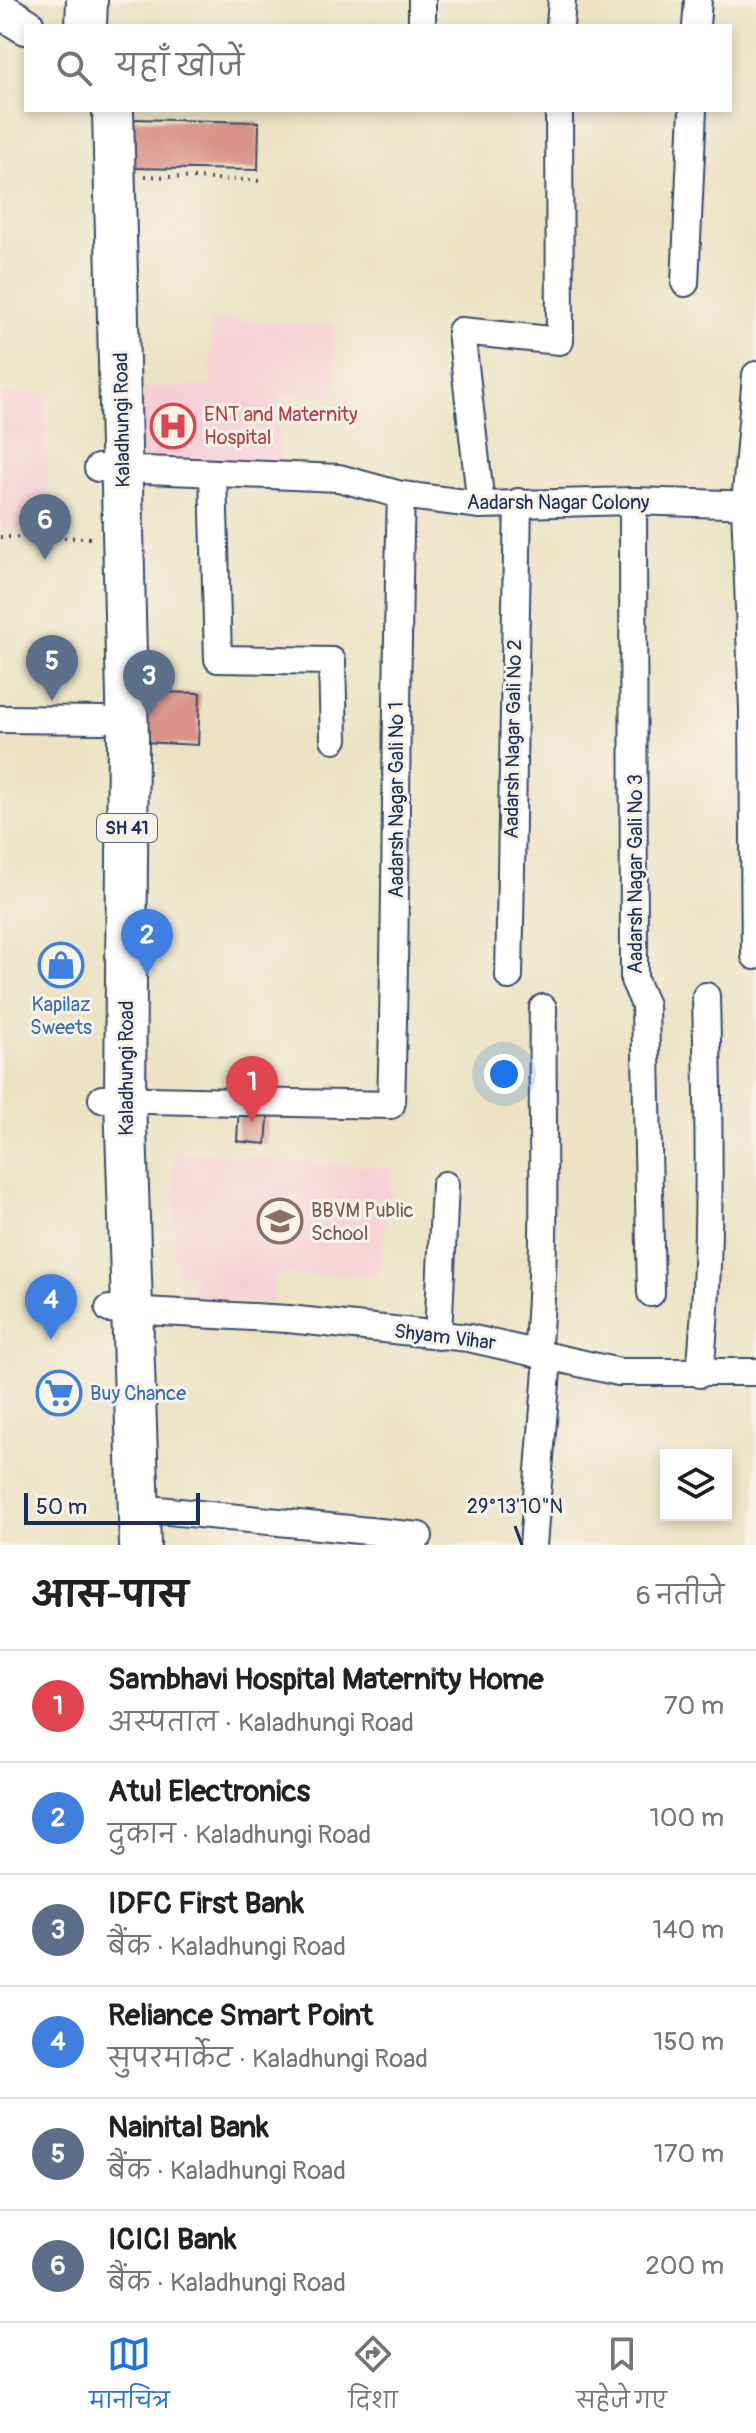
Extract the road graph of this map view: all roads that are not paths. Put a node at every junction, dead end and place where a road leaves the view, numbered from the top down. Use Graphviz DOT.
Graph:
graph roads {
  1 [pos="87,0"];
  2 [pos="112,0"];
  3 [pos="422,0"];
  4 [pos="562,0"];
  5 [pos="698,0"];
  6 [pos="0,10"];
  7 [pos="86,24"];
  8 [pos="112,24"];
  9 [pos="422,24"];
  10 [pos="560,24"];
  11 [pos="696,24"];
  12 [pos="24,25"];
  13 [pos="87,112"];
  14 [pos="113,112"];
  15 [pos="559,112"];
  16 [pos="693,112"];
  17 [pos="685,283"];
  18 [pos="756,375"];
  19 [pos="111,469"];
  20 [pos="213,474"];
  21 [pos="401,495"];
  22 [pos="633,501"];
  23 [pos="518,502"];
  24 [pos="481,505"];
  25 [pos="750,505"];
  26 [pos="0,719"];
  27 [pos="110,734"];
  28 [pos="334,739"];
  29 [pos="755,956"];
  30 [pos="509,976"];
  31 [pos="706,996"];
  32 [pos="543,1008"];
  33 [pos="113,1099"];
  34 [pos="445,1185"];
  35 [pos="651,1293"];
  36 [pos="120,1308"];
  37 [pos="438,1336"];
  38 [pos="542,1356"];
  39 [pos="756,1372"];
  40 [pos="700,1374"];
  41 [pos="139,1526"];
  42 [pos="419,1536"];
  43 [pos="115,1545"];
  44 [pos="533,1545"];
  1 -- 7 [label="main road"];
  2 -- 8 [label="main road"];
  3 -- 9 [label="street"];
  4 -- 10 [label="street"];
  5 -- 11 [label="street"];
  6 -- 12 [label="street"];
  13 -- 19 [label="main road, Kaladhungi Road / SH 41"];
  14 -- 19 [label="main road, Kaladhungi Road / SH 41"];
  15 -- 24 [label="street"];
  16 -- 17 [label="street"];
  18 -- 25 [label="street"];
  19 -- 20 [label="street, Aadarsh Nagar Colony"];
  19 -- 27 [label="main road, Kaladhungi Road / SH 41"];
  19 -- 27 [label="main road, Kaladhungi Road / SH 41"];
  20 -- 21 [label="street, Aadarsh Nagar Colony"];
  20 -- 28 [label="street"];
  21 -- 24 [label="street, Aadarsh Nagar Colony"];
  21 -- 33 [label="street, Aadarsh Nagar Gali No 1"];
  22 -- 23 [label="street, Aadarsh Nagar Colony"];
  22 -- 25 [label="street, Aadarsh Nagar Colony"];
  22 -- 35 [label="street, Aadarsh Nagar Gali No 3"];
  23 -- 24 [label="street, Aadarsh Nagar Colony"];
  23 -- 30 [label="street, Aadarsh Nagar Gali No 2"];
  25 -- 29 [label="street"];
  26 -- 27 [label="street"];
  27 -- 33 [label="main road, Kaladhungi Road / SH 41"];
  31 -- 40 [label="street"];
  32 -- 38 [label="street"];
  33 -- 36 [label="main road, Kaladhungi Road / SH 41"];
  34 -- 37 [label="street"];
  36 -- 37 [label="street, Shyam Vihar"];
  36 -- 41 [label="main road, Kaladhungi Road / SH 41"];
  36 -- 43 [label="main road, Kaladhungi Road / SH 41"];
  37 -- 38 [label="street, Shyam Vihar"];
  38 -- 40 [label="street, Shyam Vihar"];
  38 -- 44 [label="street"];
  39 -- 40 [label="street, Shyam Vihar"];
  41 -- 42 [label="street"];
}
